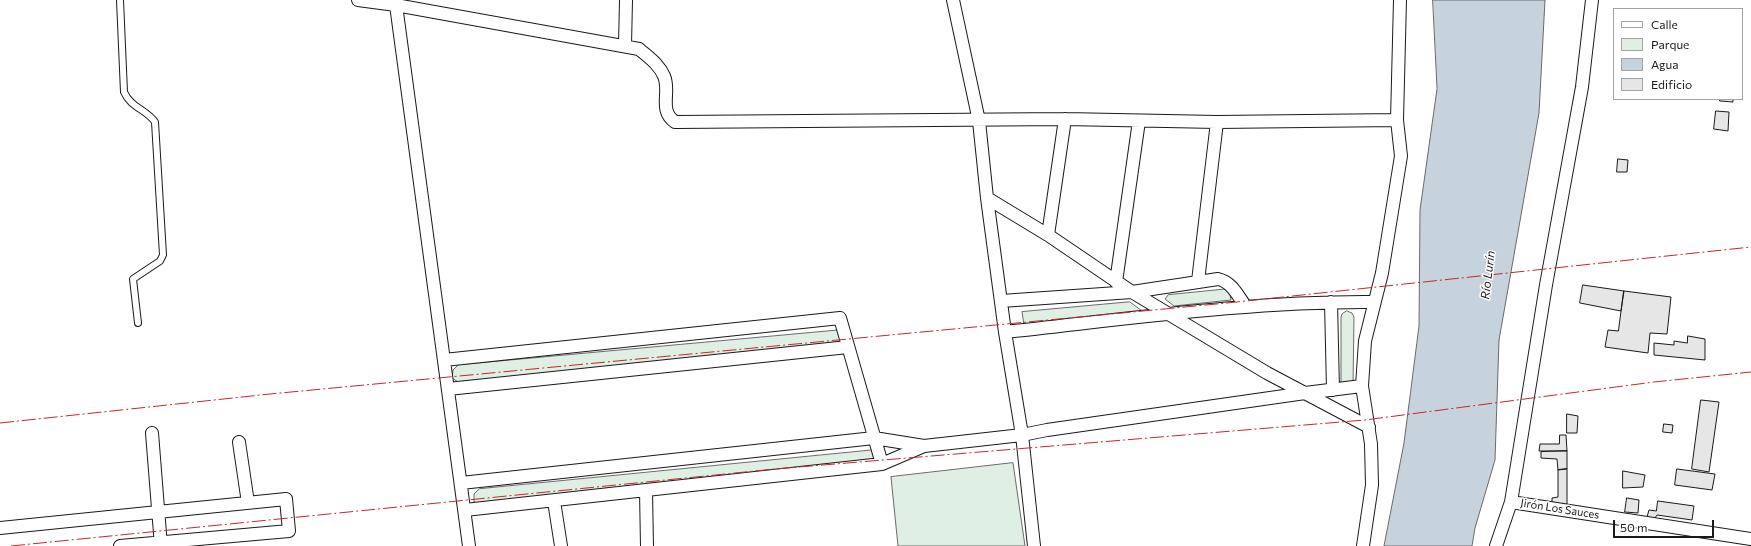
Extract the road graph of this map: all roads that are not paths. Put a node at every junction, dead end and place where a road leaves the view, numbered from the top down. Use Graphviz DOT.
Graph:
graph roads {
  1 [pos="120,0"];
  2 [pos="358,0"];
  3 [pos="626,0"];
  4 [pos="953,0"];
  5 [pos="1400,0"];
  6 [pos="1592,0"];
  7 [pos="396,5"];
  8 [pos="625,45"];
  9 [pos="1065,119"];
  10 [pos="1397,120"];
  11 [pos="978,121"];
  12 [pos="1138,121"];
  13 [pos="1218,122"];
  14 [pos="987,198"];
  15 [pos="1048,235"];
  16 [pos="1198,281"];
  17 [pos="1116,282"];
  18 [pos="1132,292"];
  19 [pos="1001,301"];
  20 [pos="1331,302"];
  21 [pos="1374,302"];
  22 [pos="1246,307"];
  23 [pos="1170,314"];
  24 [pos="138,323"];
  25 [pos="1005,332"];
  26 [pos="848,347"];
  27 [pos="444,360"];
  28 [pos="1362,386"];
  29 [pos="448,389"];
  30 [pos="1333,390"];
  31 [pos="1305,392"];
  32 [pos="1369,427"];
  33 [pos="152,433"];
  34 [pos="1022,435"];
  35 [pos="874,438"];
  36 [pos="240,442"];
  37 [pos="924,446"];
  38 [pos="882,464"];
  39 [pos="461,483"];
  40 [pos="646,491"];
  41 [pos="554,501"];
  42 [pos="1511,502"];
  43 [pos="248,503"];
  44 [pos="464,510"];
  45 [pos="159,512"];
  46 [pos="0,528"];
  47 [pos="1751,539"];
  48 [pos="253,541"];
  49 [pos="161,544"];
  50 [pos="120,546"];
  51 [pos="469,546"];
  52 [pos="562,546"];
  53 [pos="647,546"];
  54 [pos="1034,546"];
  55 [pos="1363,546"];
  56 [pos="1496,546"];
  1 -- 24 [label="lane"];
  2 -- 7 [label="street"];
  3 -- 8 [label="street"];
  4 -- 11 [label="street"];
  5 -- 10 [label="street"];
  6 -- 42 [label="street"];
  7 -- 8 [label="street"];
  7 -- 27 [label="street"];
  8 -- 11 [label="street"];
  9 -- 11 [label="street"];
  9 -- 12 [label="street"];
  9 -- 15 [label="street"];
  10 -- 13 [label="street"];
  10 -- 21 [label="street"];
  11 -- 14 [label="street"];
  12 -- 13 [label="street"];
  12 -- 17 [label="street"];
  13 -- 16 [label="street"];
  14 -- 15 [label="street"];
  14 -- 19 [label="street"];
  15 -- 17 [label="street"];
  16 -- 18 [label="street"];
  16 -- 22 [label="street"];
  17 -- 18 [label="street"];
  18 -- 19 [label="street"];
  18 -- 23 [label="street"];
  19 -- 25 [label="street"];
  20 -- 21 [label="street"];
  20 -- 22 [label="street"];
  20 -- 30 [label="street"];
  21 -- 28 [label="street"];
  22 -- 23 [label="street"];
  23 -- 25 [label="street"];
  23 -- 31 [label="street"];
  25 -- 34 [label="street"];
  26 -- 27 [label="street"];
  26 -- 29 [label="street"];
  26 -- 35 [label="street"];
  27 -- 29 [label="street"];
  28 -- 30 [label="street"];
  28 -- 32 [label="street"];
  29 -- 39 [label="street"];
  30 -- 31 [label="street"];
  31 -- 32 [label="street"];
  31 -- 34 [label="street"];
  32 -- 55 [label="street"];
  33 -- 45 [label="street"];
  34 -- 37 [label="street"];
  34 -- 54 [label="street"];
  35 -- 37 [label="street"];
  35 -- 38 [label="street"];
  35 -- 39 [label="street"];
  36 -- 43 [label="street"];
  37 -- 38 [label="street"];
  38 -- 40 [label="street"];
  39 -- 44 [label="street"];
  40 -- 41 [label="street"];
  40 -- 53 [label="street"];
  41 -- 44 [label="street"];
  41 -- 52 [label="street"];
  42 -- 47 [label="street, Jirón Los Sauces"];
  42 -- 56 [label="street"];
  43 -- 45 [label="street"];
  43 -- 48 [label="street"];
  44 -- 51 [label="street"];
  45 -- 46 [label="street"];
  45 -- 49 [label="street"];
  48 -- 49 [label="street"];
  49 -- 50 [label="street"];
}
